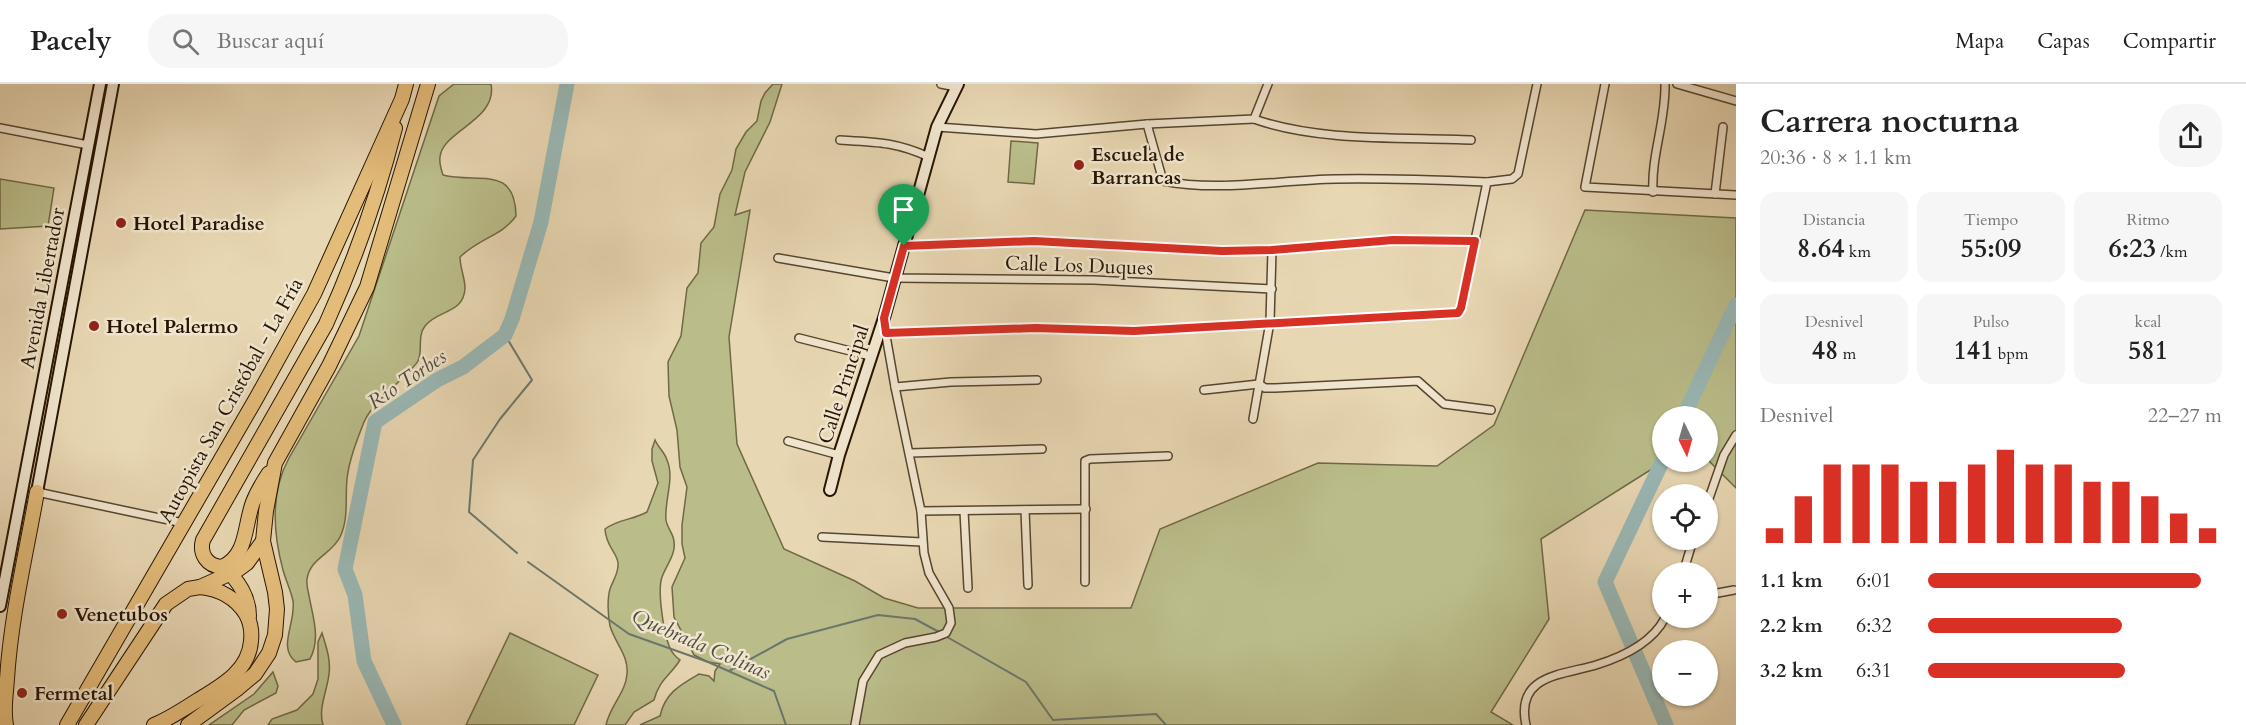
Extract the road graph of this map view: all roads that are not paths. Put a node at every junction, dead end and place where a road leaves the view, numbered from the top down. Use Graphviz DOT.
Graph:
graph roads {
  1 [pos="100,84"];
  2 [pos="113,84"];
  3 [pos="406,84"];
  4 [pos="428,84"];
  5 [pos="941,84"];
  6 [pos="1268,84"];
  7 [pos="1537,84"];
  8 [pos="1605,84"];
  9 [pos="1665,84"];
  10 [pos="1677,84"];
  11 [pos="957,86"];
  12 [pos="1688,86"];
  13 [pos="402,99"];
  14 [pos="1736,101"];
  15 [pos="1254,119"];
  16 [pos="1147,124"];
  17 [pos="1724,127"];
  18 [pos="0,128"];
  19 [pos="937,128"];
  20 [pos="840,140"];
  21 [pos="1471,140"];
  22 [pos="88,145"];
  23 [pos="929,157"];
  24 [pos="1487,182"];
  25 [pos="1653,192"];
  26 [pos="1715,194"];
  27 [pos="1736,195"];
  28 [pos="1475,241"];
  29 [pos="904,246"];
  30 [pos="1272,250"];
  31 [pos="778,258"];
  32 [pos="894,278"];
  33 [pos="1272,289"];
  34 [pos="884,318"];
  35 [pos="1270,322"];
  36 [pos="886,333"];
  37 [pos="799,338"];
  38 [pos="870,356"];
  39 [pos="1037,380"];
  40 [pos="1259,384"];
  41 [pos="895,387"];
  42 [pos="1204,390"];
  43 [pos="1491,411"];
  44 [pos="1253,419"];
  45 [pos="1736,435"];
  46 [pos="788,441"];
  47 [pos="1042,450"];
  48 [pos="910,453"];
  49 [pos="839,455"];
  50 [pos="1168,456"];
  51 [pos="275,463"];
  52 [pos="1714,484"];
  53 [pos="830,490"];
  54 [pos="37,492"];
  55 [pos="1086,509"];
  56 [pos="1025,510"];
  57 [pos="964,511"];
  58 [pos="921,512"];
  59 [pos="183,523"];
  60 [pos="822,537"];
  61 [pos="263,541"];
  62 [pos="922,542"];
  63 [pos="226,570"];
  64 [pos="1085,582"];
  65 [pos="1028,585"];
  66 [pos="200,587"];
  67 [pos="968,588"];
  68 [pos="1734,590"];
  69 [pos="1718,593"];
  70 [pos="0,606"];
  71 [pos="249,618"];
  72 [pos="1658,628"];
  73 [pos="6,725"];
  74 [pos="67,725"];
  75 [pos="86,725"];
  76 [pos="154,725"];
  77 [pos="188,725"];
  78 [pos="855,725"];
  79 [pos="1526,725"];
  1 -- 22 [label="main road, Avenida Libertador"];
  2 -- 54 [label="main road, Avenida Libertador"];
  3 -- 13 [label="highway, Autopista San Cristóbal - La Fría"];
  4 -- 51 [label="highway"];
  5 -- 11 [label="street"];
  6 -- 15 [label="street"];
  7 -- 24 [label="street"];
  8 -- 25 [label="street"];
  9 -- 25 [label="street"];
  10 -- 12 [label="street"];
  11 -- 19 [label="main road, Calle Principal"];
  12 -- 14 [label="street"];
  13 -- 59 [label="highway, Autopista San Cristóbal - La Fría"];
  13 -- 63 [label="highway"];
  15 -- 16 [label="street"];
  15 -- 21 [label="street"];
  16 -- 19 [label="street"];
  16 -- 24 [label="street"];
  17 -- 26 [label="street"];
  18 -- 22 [label="street"];
  19 -- 23 [label="main road, Calle Principal"];
  20 -- 23 [label="street"];
  22 -- 70 [label="main road, Avenida Libertador"];
  23 -- 29 [label="main road, Calle Principal"];
  24 -- 28 [label="street"];
  25 -- 26 [label="street"];
  26 -- 27 [label="street"];
  28 -- 30 [label="street"];
  28 -- 35 [label="street"];
  29 -- 30 [label="street"];
  29 -- 32 [label="main road, Calle Principal"];
  30 -- 33 [label="street"];
  31 -- 32 [label="street, Calle Los Duques"];
  32 -- 33 [label="street, Calle Los Duques"];
  32 -- 34 [label="main road, Calle Principal"];
  33 -- 35 [label="street"];
  34 -- 36 [label="street"];
  34 -- 38 [label="main road, Calle Principal"];
  35 -- 36 [label="street"];
  35 -- 40 [label="street"];
  36 -- 41 [label="street"];
  37 -- 38 [label="street"];
  38 -- 49 [label="main road, Calle Principal"];
  39 -- 41 [label="street"];
  40 -- 42 [label="street"];
  40 -- 43 [label="street"];
  40 -- 44 [label="street"];
  41 -- 48 [label="street"];
  45 -- 52 [label="street"];
  46 -- 49 [label="street"];
  47 -- 48 [label="street"];
  48 -- 58 [label="street"];
  49 -- 53 [label="main road, Calle Principal"];
  50 -- 55 [label="street"];
  51 -- 61 [label="highway"];
  51 -- 63 [label="highway"];
  54 -- 59 [label="street"];
  54 -- 73 [label="highway"];
  55 -- 56 [label="street"];
  55 -- 64 [label="street"];
  56 -- 57 [label="street"];
  56 -- 65 [label="street"];
  57 -- 58 [label="street"];
  57 -- 67 [label="street"];
  58 -- 62 [label="street"];
  59 -- 74 [label="highway, Autopista San Cristóbal - La Fría"];
  60 -- 62 [label="street"];
  61 -- 63 [label="highway"];
  61 -- 77 [label="highway"];
  62 -- 78 [label="street"];
  63 -- 66 [label="highway"];
  63 -- 71 [label="highway"];
  66 -- 71 [label="highway"];
  66 -- 75 [label="highway"];
  68 -- 69 [label="street"];
  71 -- 76 [label="highway"];
  72 -- 79 [label="street"];
}
